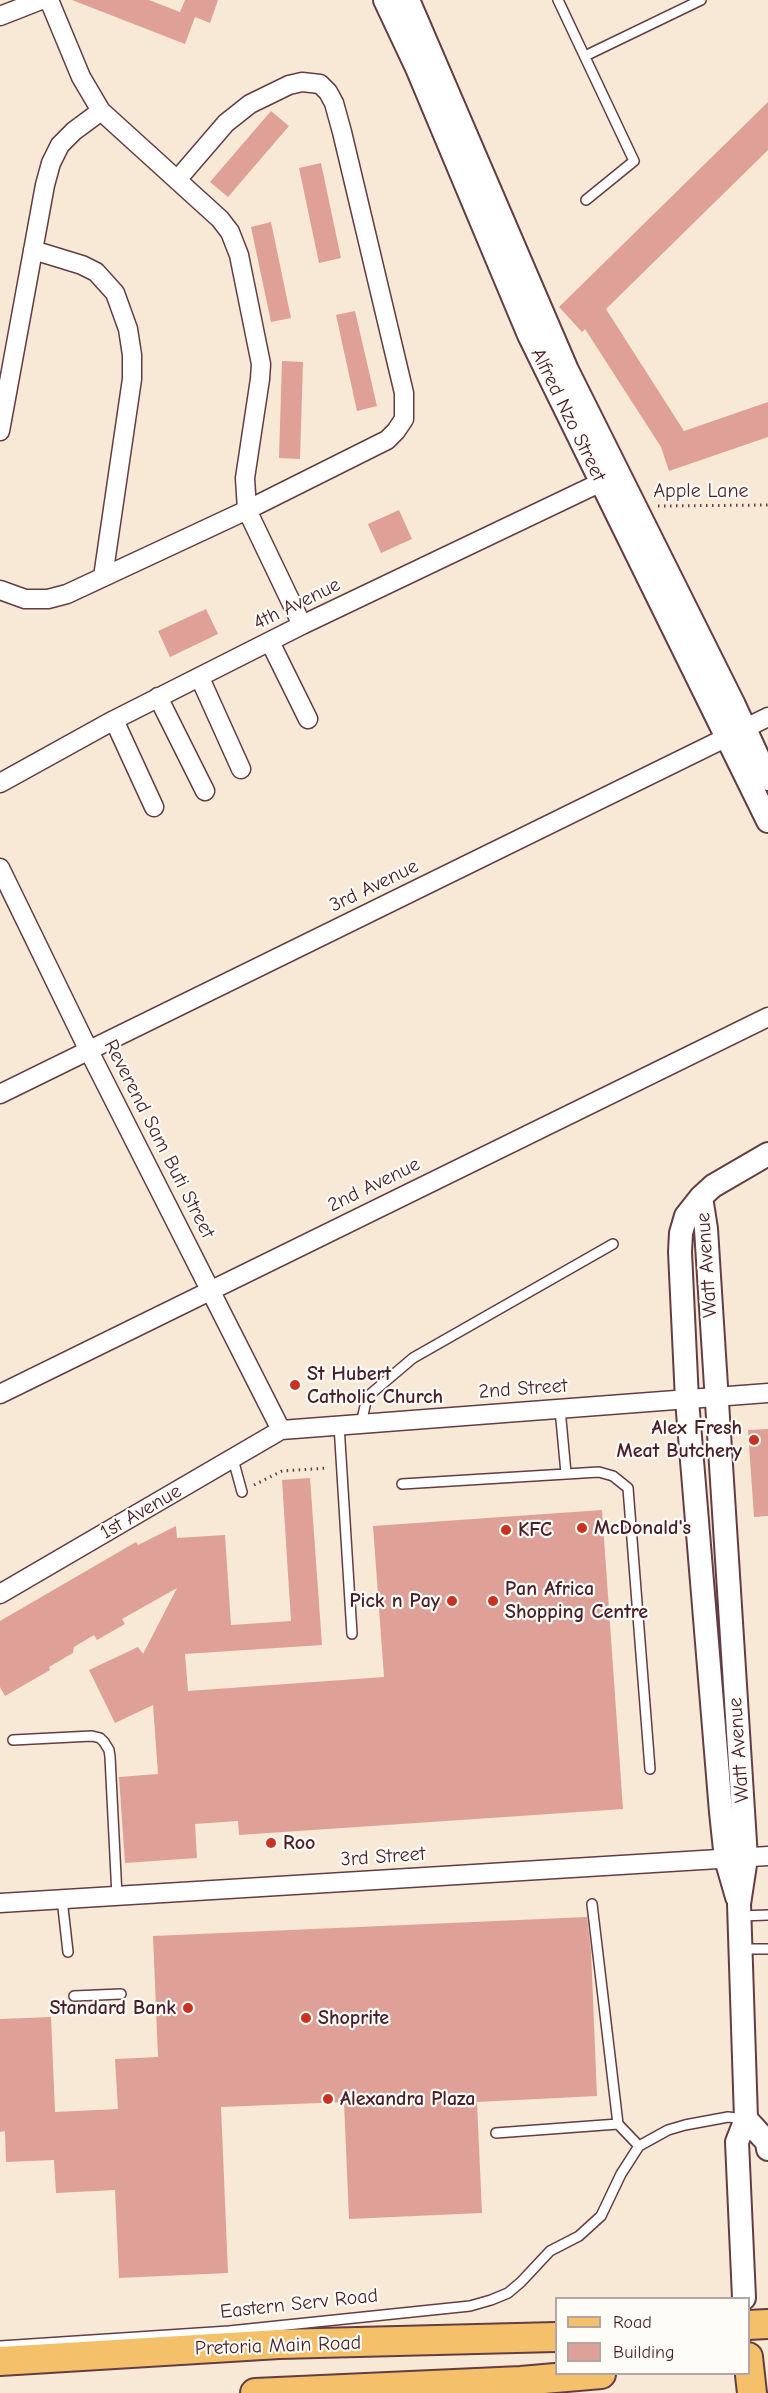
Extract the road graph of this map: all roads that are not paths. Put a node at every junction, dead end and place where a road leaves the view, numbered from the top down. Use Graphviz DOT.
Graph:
graph roads {
  1 [pos="41,0"];
  2 [pos="49,0"];
  3 [pos="385,0"];
  4 [pos="408,0"];
  5 [pos="558,0"];
  6 [pos="701,0"];
  7 [pos="0,16"];
  8 [pos="585,56"];
  9 [pos="100,111"];
  10 [pos="177,180"];
  11 [pos="586,200"];
  12 [pos="33,250"];
  13 [pos="0,431"];
  14 [pos="610,478"];
  15 [pos="247,510"];
  16 [pos="103,577"];
  17 [pos="0,590"];
  18 [pos="302,625"];
  19 [pos="270,642"];
  20 [pos="200,678"];
  21 [pos="158,697"];
  22 [pos="768,717"];
  23 [pos="308,719"];
  24 [pos="114,720"];
  25 [pos="736,734"];
  26 [pos="241,769"];
  27 [pos="768,779"];
  28 [pos="0,783"];
  29 [pos="205,791"];
  30 [pos="154,807"];
  31 [pos="768,821"];
  32 [pos="0,868"];
  33 [pos="6,894"];
  34 [pos="768,1017"];
  35 [pos="89,1051"];
  36 [pos="0,1094"];
  37 [pos="768,1154"];
  38 [pos="701,1197"];
  39 [pos="613,1244"];
  40 [pos="210,1291"];
  41 [pos="0,1394"];
  42 [pos="768,1394"];
  43 [pos="716,1397"];
  44 [pos="687,1400"];
  45 [pos="560,1409"];
  46 [pos="361,1424"];
  47 [pos="339,1425"];
  48 [pos="281,1430"];
  49 [pos="233,1459"];
  50 [pos="566,1473"];
  51 [pos="402,1484"];
  52 [pos="242,1492"];
  53 [pos="0,1594"];
  54 [pos="352,1634"];
  55 [pos="13,1740"];
  56 [pos="650,1769"];
  57 [pos="747,1858"];
  58 [pos="117,1896"];
  59 [pos="62,1899"];
  60 [pos="0,1903"];
  61 [pos="592,1904"];
  62 [pos="739,1910"];
  63 [pos="768,1915"];
  64 [pos="741,1949"];
  65 [pos="768,1949"];
  66 [pos="68,1952"];
  67 [pos="121,1994"];
  68 [pos="74,1996"];
  69 [pos="746,2119"];
  70 [pos="618,2124"];
  71 [pos="496,2133"];
  72 [pos="639,2146"];
  73 [pos="768,2149"];
  74 [pos="744,2297"];
  75 [pos="768,2324"];
  76 [pos="750,2325"];
  77 [pos="555,2337"];
  78 [pos="0,2346"];
  79 [pos="768,2358"];
  80 [pos="750,2359"];
  81 [pos="0,2361"];
  82 [pos="750,2370"];
  83 [pos="581,2375"];
  84 [pos="255,2393"];
  85 [pos="752,2393"];
  1 -- 7 [label="street"];
  2 -- 9 [label="street"];
  3 -- 14 [label="street, Alfred Nzo Street"];
  4 -- 14 [label="street, Alfred Nzo Street"];
  5 -- 8 [label="lane"];
  6 -- 8 [label="lane"];
  8 -- 11 [label="lane"];
  9 -- 10 [label="street"];
  9 -- 12 [label="street"];
  10 -- 15 [label="street"];
  10 -- 15 [label="street"];
  12 -- 13 [label="street"];
  12 -- 16 [label="street"];
  14 -- 18 [label="street, 4th Avenue"];
  14 -- 25 [label="street, Alfred Nzo Street"];
  14 -- 25 [label="street, Alfred Nzo Street"];
  15 -- 16 [label="street"];
  15 -- 18 [label="street"];
  16 -- 17 [label="street"];
  18 -- 19 [label="street, 4th Avenue"];
  19 -- 20 [label="street, 4th Avenue"];
  19 -- 23 [label="street"];
  20 -- 21 [label="street, 4th Avenue"];
  20 -- 26 [label="street"];
  21 -- 24 [label="street, 4th Avenue"];
  21 -- 29 [label="street"];
  22 -- 25 [label="street, 3rd Avenue"];
  24 -- 28 [label="street, 4th Avenue"];
  24 -- 30 [label="street"];
  25 -- 27 [label="street, Alfred Nzo Street"];
  25 -- 31 [label="street, Alfred Nzo Street"];
  25 -- 35 [label="street, 3rd Avenue"];
  32 -- 33 [label="street, Reverend Sam Buti Street"];
  33 -- 35 [label="street, Reverend Sam Buti Street"];
  34 -- 40 [label="street, 2nd Avenue"];
  35 -- 36 [label="street, 3rd Avenue"];
  35 -- 40 [label="street, Reverend Sam Buti Street"];
  37 -- 38 [label="street"];
  38 -- 43 [label="street, Watt Avenue"];
  38 -- 44 [label="street, Watt Avenue"];
  39 -- 46 [label="lane"];
  40 -- 41 [label="street, 2nd Avenue"];
  40 -- 48 [label="street, Reverend Sam Buti Street"];
  42 -- 43 [label="street, 2nd Street"];
  43 -- 44 [label="street, 2nd Street"];
  43 -- 57 [label="street, Watt Avenue"];
  44 -- 45 [label="street, 2nd Street"];
  44 -- 57 [label="street, Watt Avenue"];
  45 -- 46 [label="street, 2nd Street"];
  45 -- 50 [label="lane"];
  46 -- 47 [label="street, 2nd Street"];
  47 -- 48 [label="street, 2nd Street"];
  47 -- 54 [label="lane"];
  48 -- 49 [label="street, 1st Avenue"];
  49 -- 52 [label="lane"];
  49 -- 53 [label="street, 1st Avenue"];
  50 -- 51 [label="lane"];
  50 -- 56 [label="lane"];
  55 -- 58 [label="lane"];
  57 -- 58 [label="street, 3rd Street"];
  57 -- 62 [label="street, Watt Avenue"];
  58 -- 59 [label="street, 3rd Street"];
  59 -- 60 [label="street, 3rd Street"];
  59 -- 66 [label="lane"];
  61 -- 70 [label="lane"];
  62 -- 63 [label="lane"];
  62 -- 64 [label="street, Watt Avenue"];
  64 -- 65 [label="lane"];
  64 -- 69 [label="street, Watt Avenue"];
  67 -- 68 [label="lane"];
  69 -- 72 [label="lane"];
  69 -- 73 [label="street"];
  69 -- 74 [label="street, Watt Avenue"];
  70 -- 71 [label="lane"];
  70 -- 72 [label="lane"];
  72 -- 78 [label="lane, Eastern Serv Road"];
  75 -- 76 [label="main road"];
  77 -- 81 [label="main road, Pretoria Main Road"];
  79 -- 80 [label="main road"];
  82 -- 85 [label="main road"];
  83 -- 84 [label="main road"];
}
